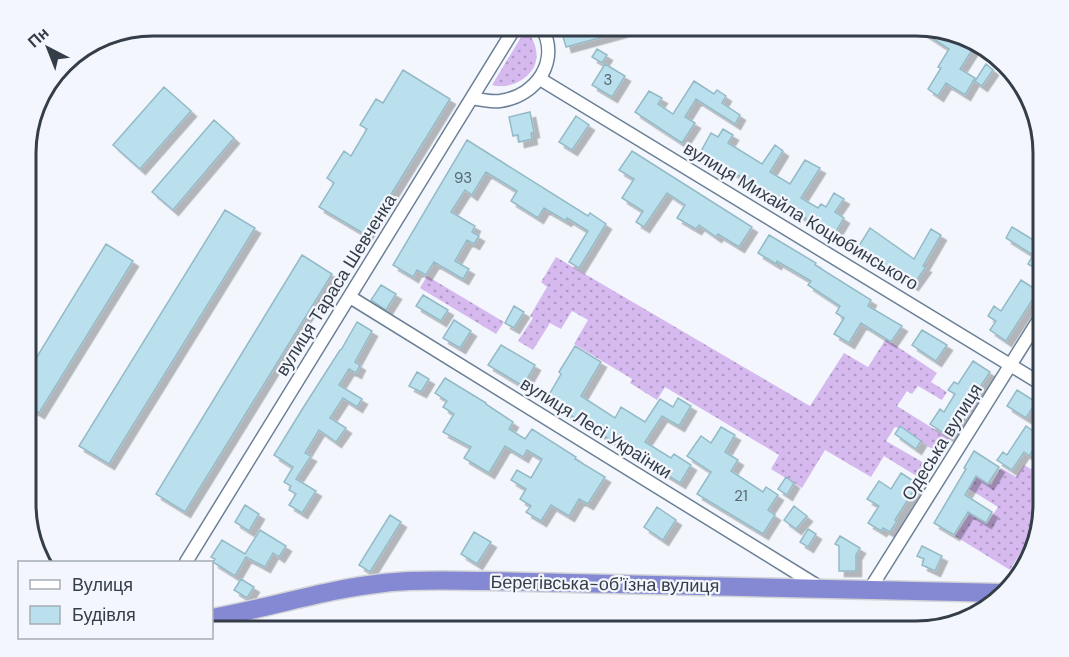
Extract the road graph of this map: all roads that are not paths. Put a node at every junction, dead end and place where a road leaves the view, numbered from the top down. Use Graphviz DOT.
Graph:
graph roads {
  1 [pos="510,36"];
  2 [pos="545,36"];
  3 [pos="540,79"];
  4 [pos="472,98"];
  5 [pos="350,297"];
  6 [pos="1033,329"];
  7 [pos="1011,365"];
  8 [pos="1033,379"];
  9 [pos="187,561"];
  10 [pos="824,589"];
  11 [pos="870,590"];
  12 [pos="992,593"];
  13 [pos="213,618"];
  1 -- 4 [label="street, вулиця Тараса Шевченка"];
  2 -- 3 [label="street"];
  3 -- 4 [label="street"];
  3 -- 7 [label="street, вулиця Михайла Коцюбинського"];
  4 -- 5 [label="street, вулиця Тараса Шевченка"];
  5 -- 9 [label="street, вулиця Тараса Шевченка"];
  5 -- 10 [label="street, вулиця Лесі Українки"];
  6 -- 7 [label="street, Одеська вулиця"];
  7 -- 8 [label="street, вулиця Михайла Коцюбинського"];
  7 -- 11 [label="street, Одеська вулиця"];
  10 -- 11 [label="highway, Берегівська-обʼїзна вулиця"];
  10 -- 13 [label="highway, Берегівська-обʼїзна вулиця"];
  11 -- 12 [label="highway, Берегівська-обʼїзна вулиця"];
}
